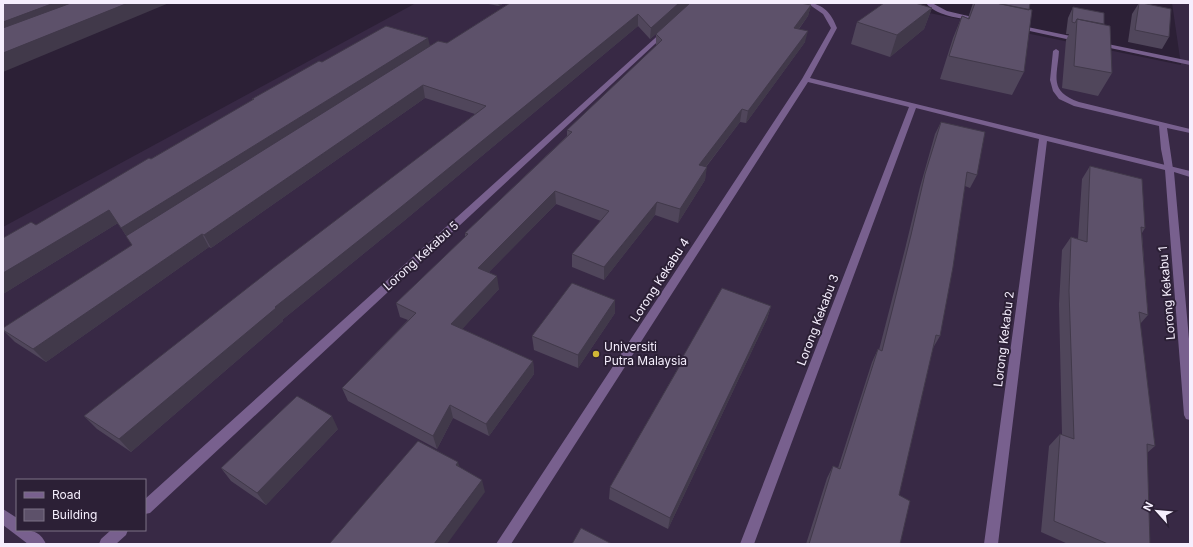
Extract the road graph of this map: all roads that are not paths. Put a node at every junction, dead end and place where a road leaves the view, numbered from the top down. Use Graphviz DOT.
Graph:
graph roads {
  1 [pos="810,3"];
  2 [pos="929,3"];
  3 [pos="992,22"];
  4 [pos="673,24"];
  5 [pos="1008,25"];
  6 [pos="1084,41"];
  7 [pos="1092,43"];
  8 [pos="1056,51"];
  9 [pos="1190,63"];
  10 [pos="806,79"];
  11 [pos="913,106"];
  12 [pos="1163,125"];
  13 [pos="1190,131"];
  14 [pos="1043,138"];
  15 [pos="1169,169"];
  16 [pos="1190,174"];
  17 [pos="1190,415"];
  18 [pos="146,507"];
  19 [pos="3,516"];
  20 [pos="16,526"];
  21 [pos="22,531"];
  22 [pos="120,531"];
  23 [pos="39,544"];
  24 [pos="106,544"];
  25 [pos="503,544"];
  26 [pos="747,544"];
  27 [pos="991,544"];
  1 -- 10 [label="street, Lorong Kekabu 4"];
  2 -- 3 [label="street"];
  4 -- 18 [label="street, Lorong Kekabu 5"];
  5 -- 6 [label="street"];
  7 -- 9 [label="street"];
  8 -- 12 [label="street"];
  10 -- 11 [label="street"];
  10 -- 25 [label="street, Lorong Kekabu 4"];
  11 -- 14 [label="street"];
  11 -- 26 [label="street, Lorong Kekabu 3"];
  12 -- 13 [label="street"];
  12 -- 15 [label="street, Lorong Kekabu 1"];
  14 -- 15 [label="street"];
  14 -- 27 [label="street, Lorong Kekabu 2"];
  15 -- 16 [label="street"];
  15 -- 17 [label="street, Lorong Kekabu 1"];
  19 -- 20 [label="street"];
  21 -- 23 [label="street"];
  22 -- 24 [label="street"];
}
